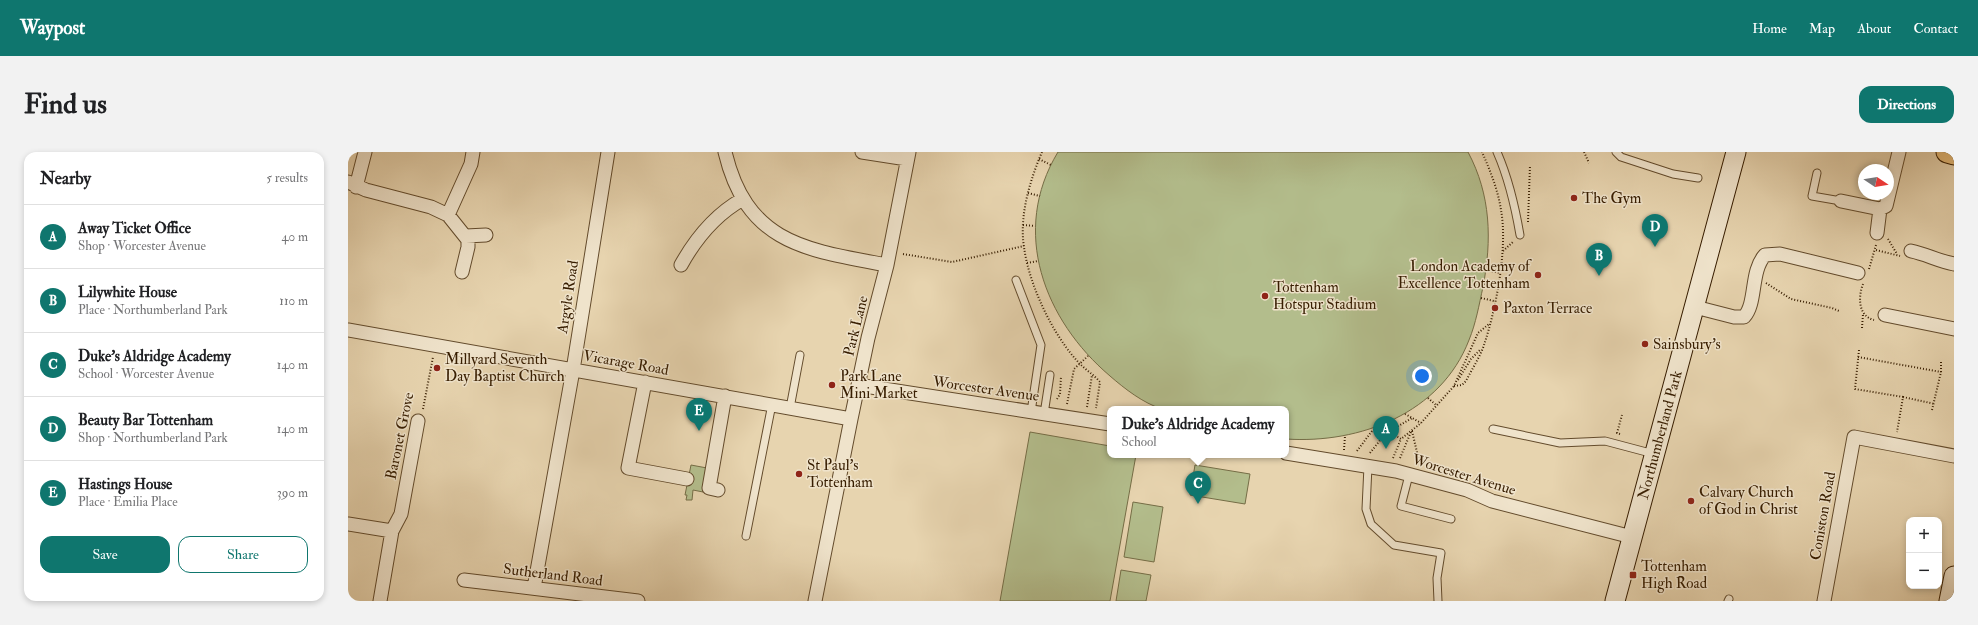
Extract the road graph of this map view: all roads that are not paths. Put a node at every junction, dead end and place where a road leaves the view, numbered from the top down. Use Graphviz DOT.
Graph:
graph roads {
  1 [pos="365,152"];
  2 [pos="473,152"];
  3 [pos="608,152"];
  4 [pos="725,152"];
  5 [pos="862,152"];
  6 [pos="1497,152"];
  7 [pos="1616,152"];
  8 [pos="1736,152"];
  9 [pos="1899,152"];
  10 [pos="1947,152"];
  11 [pos="1954,154"];
  12 [pos="908,156"];
  13 [pos="1817,173"];
  14 [pos="1698,178"];
  15 [pos="352,185"];
  16 [pos="743,199"];
  17 [pos="1841,201"];
  18 [pos="1880,209"];
  19 [pos="448,215"];
  20 [pos="1877,234"];
  21 [pos="486,235"];
  22 [pos="1520,235"];
  23 [pos="466,236"];
  24 [pos="1911,251"];
  25 [pos="1954,264"];
  26 [pos="681,265"];
  27 [pos="887,265"];
  28 [pos="462,272"];
  29 [pos="1863,277"];
  30 [pos="1016,280"];
  31 [pos="1695,307"];
  32 [pos="1885,315"];
  33 [pos="1954,329"];
  34 [pos="348,330"];
  35 [pos="800,355"];
  36 [pos="573,370"];
  37 [pos="1050,374"];
  38 [pos="645,382"];
  39 [pos="858,385"];
  40 [pos="725,396"];
  41 [pos="772,404"];
  42 [pos="790,408"];
  43 [pos="1031,412"];
  44 [pos="1044,414"];
  45 [pos="851,419"];
  46 [pos="418,421"];
  47 [pos="1107,424"];
  48 [pos="1493,429"];
  49 [pos="1289,453"];
  50 [pos="1654,454"];
  51 [pos="1954,456"];
  52 [pos="1369,460"];
  53 [pos="1409,475"];
  54 [pos="686,479"];
  55 [pos="718,490"];
  56 [pos="1450,519"];
  57 [pos="348,524"];
  58 [pos="392,531"];
  59 [pos="746,536"];
  60 [pos="1632,537"];
  61 [pos="1954,576"];
  62 [pos="464,580"];
  63 [pos="534,588"];
  64 [pos="380,601"];
  65 [pos="638,601"];
  66 [pos="815,601"];
  67 [pos="1438,601"];
  68 [pos="1615,601"];
  69 [pos="1824,601"];
  70 [pos="1949,601"];
  1 -- 15 [label="street"];
  2 -- 19 [label="street"];
  3 -- 36 [label="street, Argyle Road"];
  4 -- 16 [label="street"];
  5 -- 12 [label="street"];
  6 -- 22 [label="lane"];
  7 -- 14 [label="lane"];
  8 -- 31 [label="street, Northumberland Park"];
  9 -- 18 [label="street"];
  10 -- 11 [label="main road"];
  12 -- 27 [label="street, Park Lane"];
  13 -- 17 [label="lane"];
  15 -- 19 [label="street"];
  16 -- 26 [label="street"];
  16 -- 27 [label="street"];
  17 -- 18 [label="street"];
  18 -- 20 [label="street"];
  19 -- 23 [label="street"];
  21 -- 23 [label="street"];
  23 -- 28 [label="street"];
  24 -- 25 [label="street"];
  27 -- 39 [label="street, Park Lane"];
  29 -- 31 [label="street"];
  30 -- 43 [label="lane"];
  31 -- 50 [label="street, Northumberland Park"];
  32 -- 33 [label="street"];
  34 -- 36 [label="street, Vicarage Road"];
  35 -- 42 [label="lane"];
  36 -- 38 [label="street, Vicarage Road"];
  36 -- 63 [label="street, Argyle Road"];
  37 -- 44 [label="lane"];
  38 -- 40 [label="street, Vicarage Road"];
  38 -- 54 [label="street"];
  39 -- 43 [label="street, Worcester Avenue"];
  39 -- 45 [label="street, Park Lane"];
  40 -- 41 [label="street, Vicarage Road"];
  40 -- 55 [label="street"];
  41 -- 42 [label="street, Vicarage Road"];
  41 -- 59 [label="lane"];
  42 -- 45 [label="street, Vicarage Road"];
  43 -- 44 [label="street, Worcester Avenue"];
  44 -- 47 [label="street, Worcester Avenue"];
  45 -- 66 [label="street, Park Lane"];
  46 -- 58 [label="street, Baronet Grove"];
  48 -- 50 [label="lane"];
  49 -- 52 [label="street, Worcester Avenue"];
  50 -- 60 [label="street, Northumberland Park"];
  51 -- 69 [label="street, Coniston Road"];
  52 -- 53 [label="street, Worcester Avenue"];
  52 -- 67 [label="lane"];
  53 -- 56 [label="lane"];
  53 -- 60 [label="street, Worcester Avenue"];
  57 -- 58 [label="street"];
  58 -- 64 [label="street, Baronet Grove"];
  60 -- 68 [label="street, Northumberland Park"];
  61 -- 70 [label="street"];
  62 -- 63 [label="street, Sutherland Road"];
  63 -- 65 [label="street, Sutherland Road"];
}
